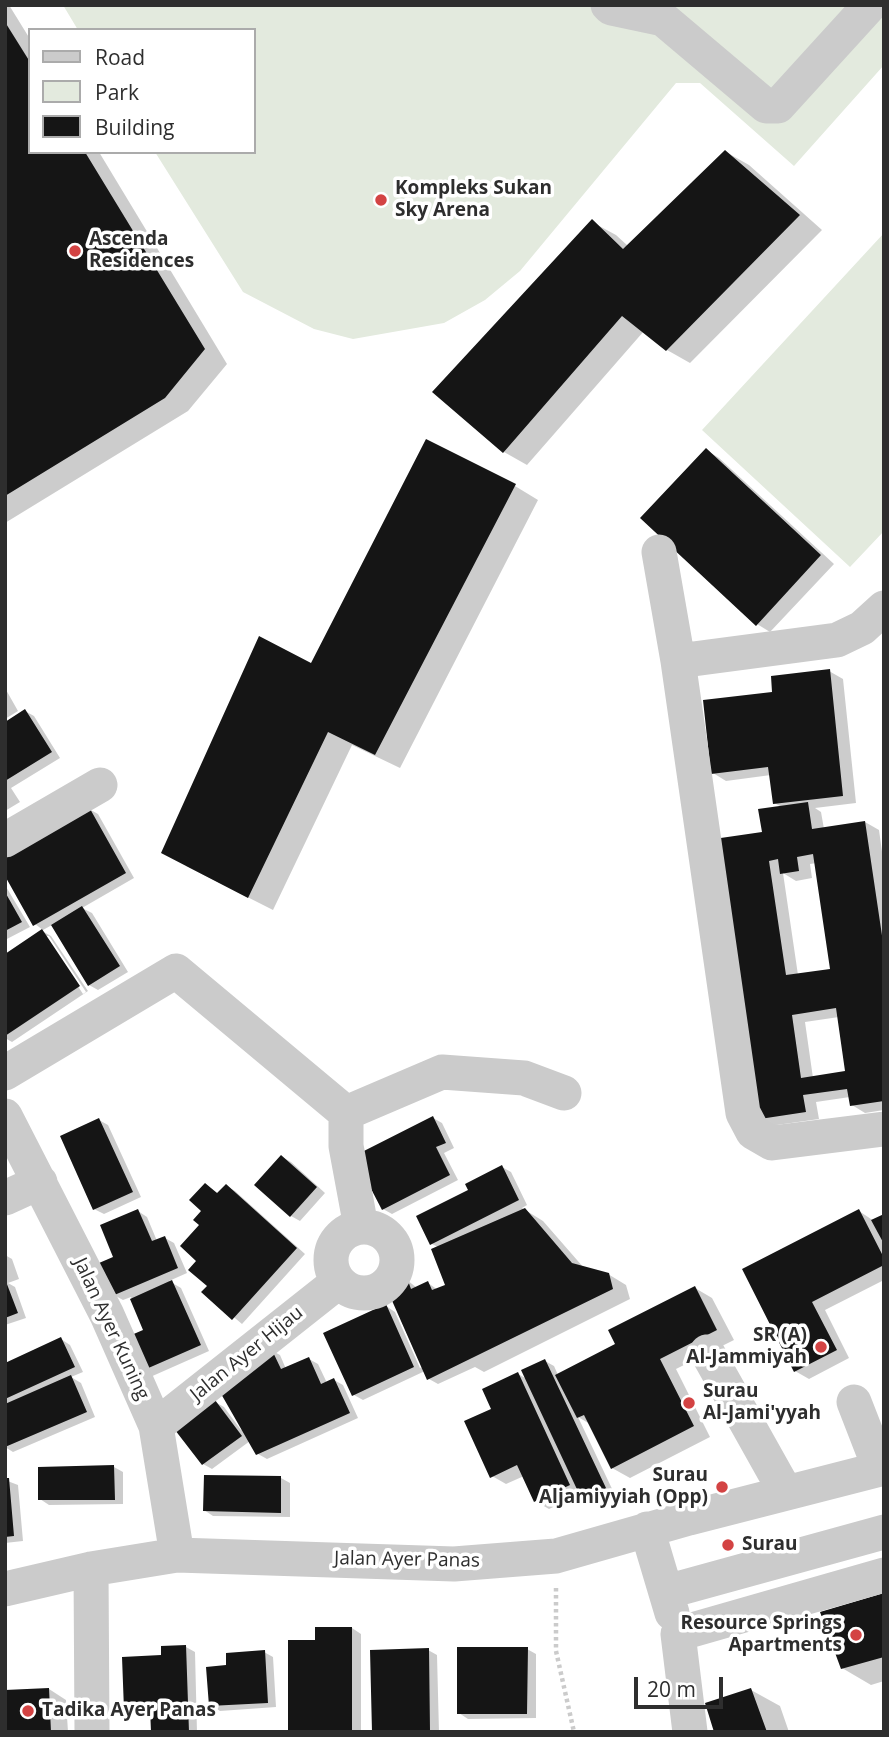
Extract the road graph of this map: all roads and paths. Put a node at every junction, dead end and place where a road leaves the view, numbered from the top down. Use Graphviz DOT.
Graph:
graph roads {
  1 [pos="608,5"];
  2 [pos="870,5"];
  3 [pos="663,12"];
  4 [pos="659,552"];
  5 [pos="884,608"];
  6 [pos="678,661"];
  7 [pos="100,785"];
  8 [pos="5,840"];
  9 [pos="5,1073"];
  10 [pos="564,1093"];
  11 [pos="346,1113"];
  12 [pos="5,1116"];
  13 [pos="884,1129"];
  14 [pos="40,1182"];
  15 [pos="5,1198"];
  16 [pos="361,1227"];
  17 [pos="338,1282"];
  18 [pos="707,1352"];
  19 [pos="854,1402"];
  20 [pos="156,1426"];
  21 [pos="882,1468"];
  22 [pos="786,1493"];
  23 [pos="647,1530"];
  24 [pos="884,1532"];
  25 [pos="177,1555"];
  26 [pos="556,1556"];
  27 [pos="91,1569"];
  28 [pos="884,1576"];
  29 [pos="5,1589"];
  30 [pos="666,1592"];
  31 [pos="678,1634"];
  32 [pos="92,1732"];
  33 [pos="574,1732"];
  34 [pos="690,1732"];
  1 -- 3 [label="street"];
  2 -- 3 [label="street"];
  4 -- 6 [label="street"];
  5 -- 6 [label="street"];
  6 -- 13 [label="street"];
  7 -- 8 [label="street"];
  9 -- 11 [label="street"];
  10 -- 11 [label="street"];
  11 -- 16 [label="street"];
  12 -- 14 [label="street, Jalan Ayer Kuning"];
  14 -- 15 [label="street"];
  14 -- 20 [label="street, Jalan Ayer Kuning"];
  16 -- 17 [label="street"];
  16 -- 17 [label="street"];
  17 -- 20 [label="street, Jalan Ayer Hijau"];
  18 -- 22 [label="street"];
  19 -- 21 [label="street"];
  20 -- 25 [label="street, Jalan Ayer Kuning"];
  21 -- 22 [label="street, Jalan Ayer Panas"];
  22 -- 23 [label="street, Jalan Ayer Panas"];
  23 -- 26 [label="street, Jalan Ayer Panas"];
  23 -- 30 [label="street"];
  24 -- 30 [label="street"];
  25 -- 26 [label="street, Jalan Ayer Panas"];
  25 -- 27 [label="street, Jalan Ayer Panas"];
  26 -- 33 [label="path"];
  27 -- 29 [label="street, Jalan Ayer Panas"];
  27 -- 32 [label="street"];
  28 -- 31 [label="street"];
  30 -- 31 [label="street"];
  31 -- 34 [label="street"];
}
